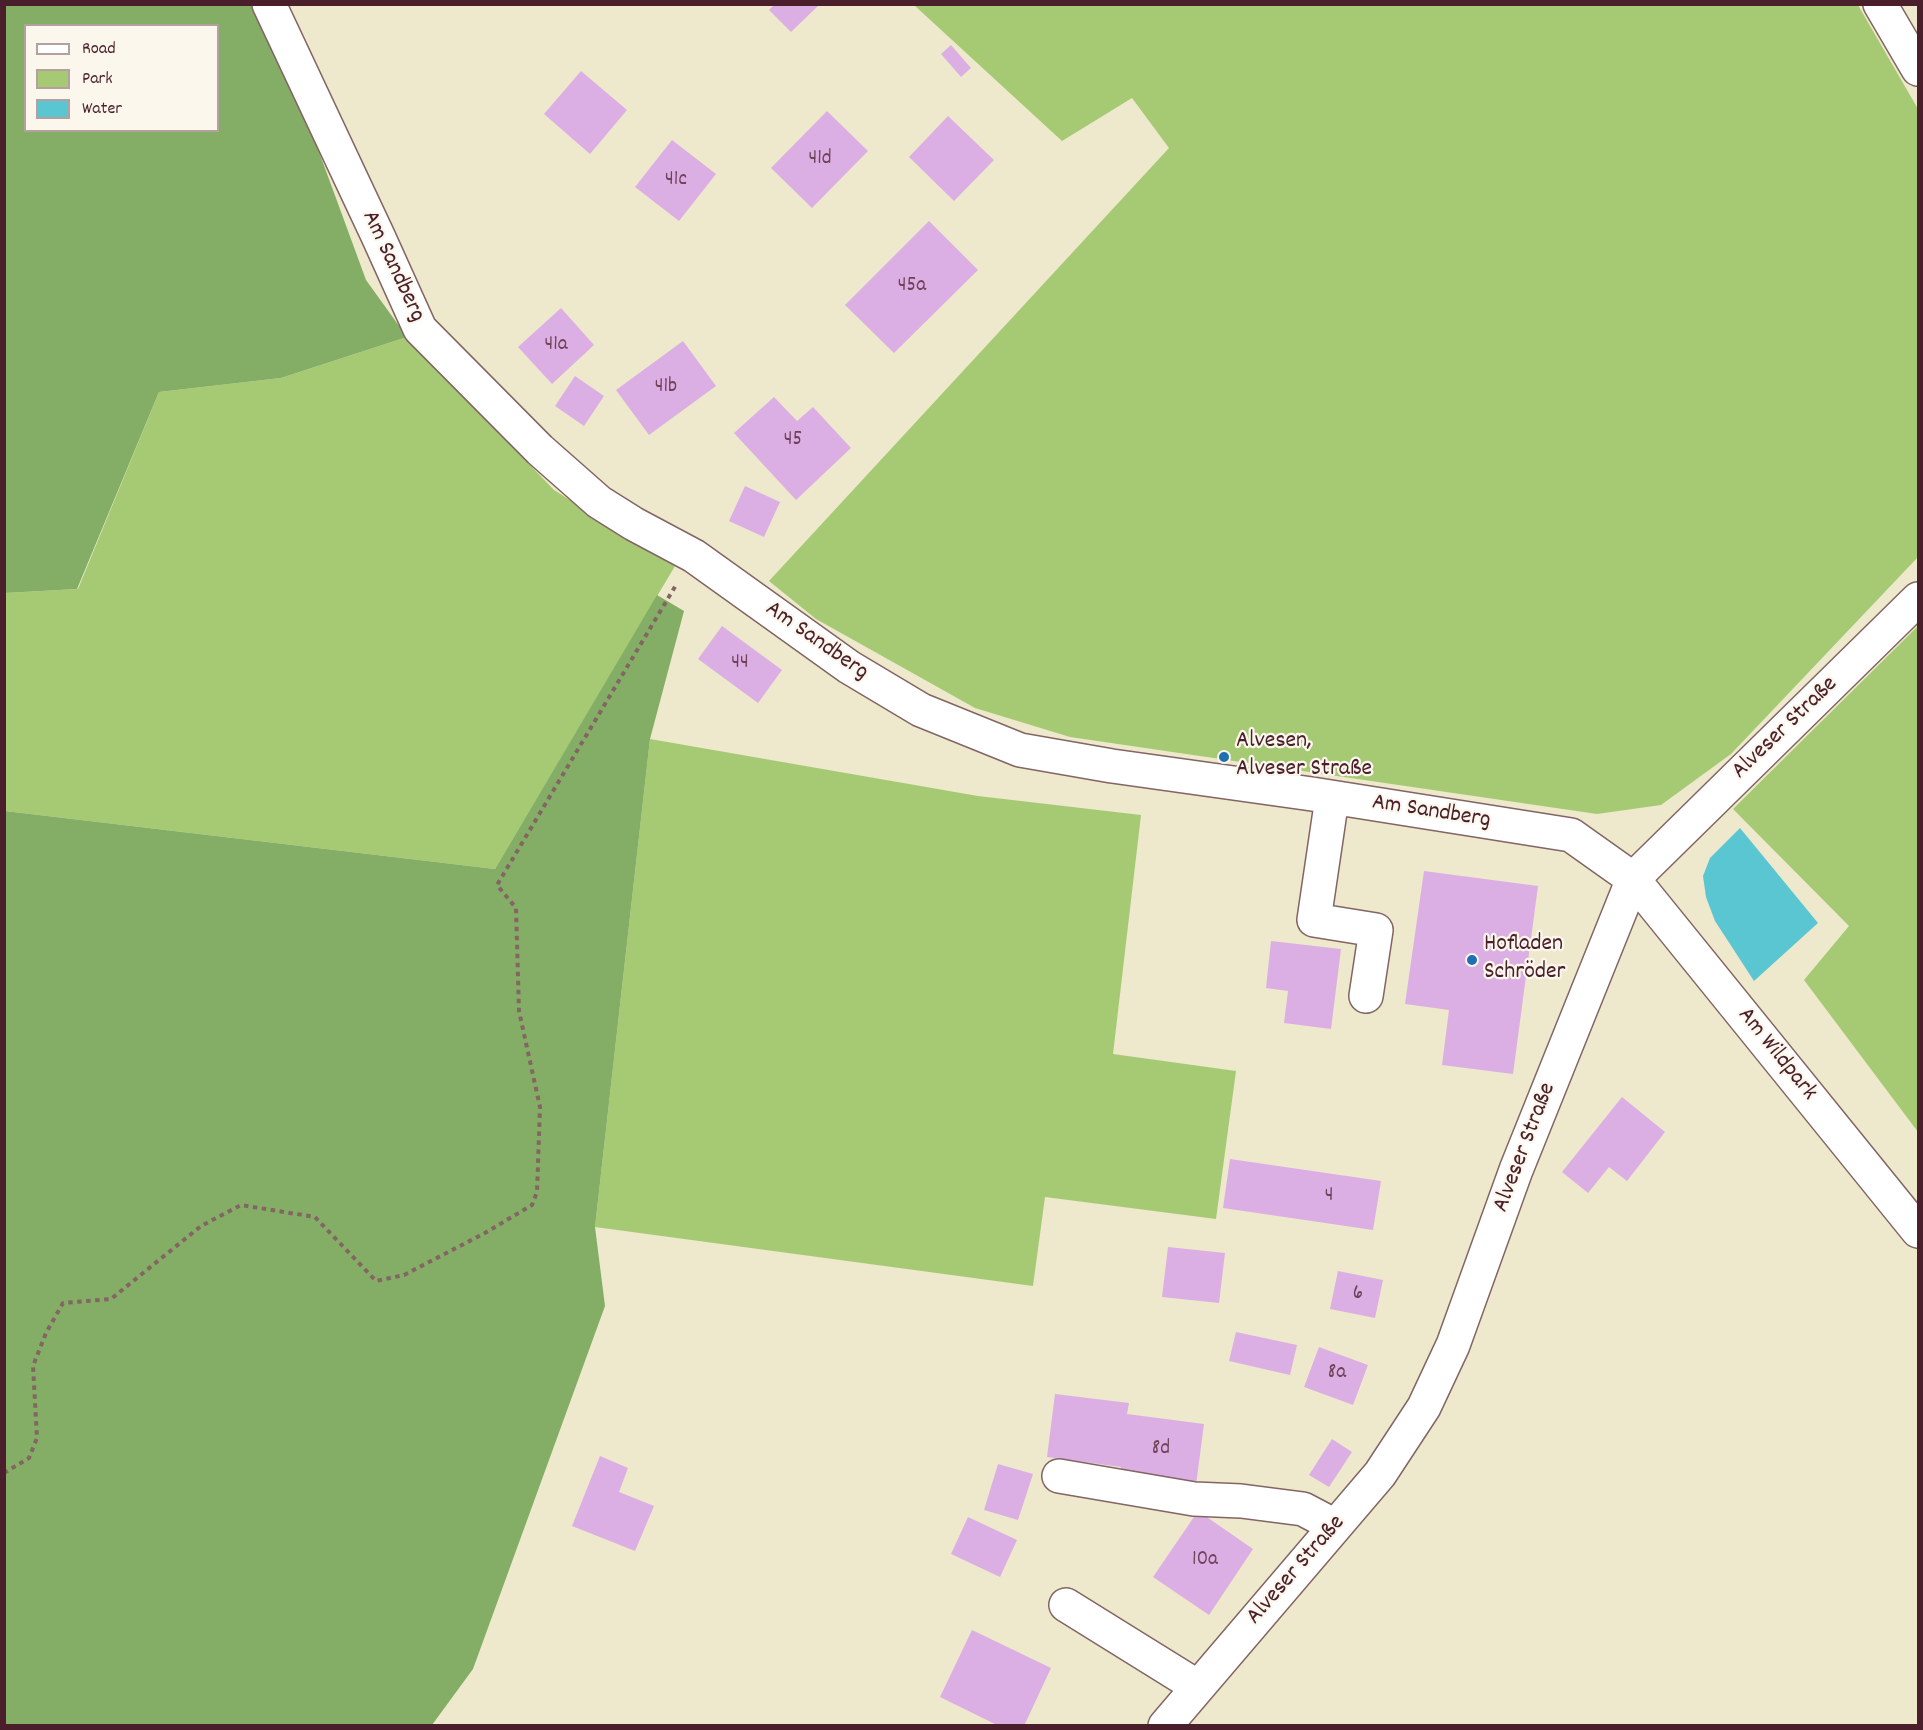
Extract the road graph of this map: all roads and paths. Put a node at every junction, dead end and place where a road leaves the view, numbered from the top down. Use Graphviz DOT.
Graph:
graph roads {
  1 [pos="269,4"];
  2 [pos="1880,4"];
  3 [pos="1918,69"];
  4 [pos="694,556"];
  5 [pos="1918,599"];
  6 [pos="1332,798"];
  7 [pos="1633,879"];
  8 [pos="1366,996"];
  9 [pos="1918,1231"];
  10 [pos="4,1473"];
  11 [pos="1059,1476"];
  12 [pos="1334,1528"];
  13 [pos="1066,1605"];
  14 [pos="1197,1687"];
  15 [pos="1165,1725"];
  1 -- 4 [label="street, Am Sandberg"];
  2 -- 3 [label="street"];
  4 -- 6 [label="street, Am Sandberg"];
  4 -- 10 [label="path"];
  5 -- 7 [label="street, Alveser Straße"];
  6 -- 7 [label="street, Am Sandberg"];
  6 -- 8 [label="street"];
  7 -- 9 [label="street, Am Wildpark"];
  7 -- 12 [label="street, Alveser Straße"];
  11 -- 12 [label="street"];
  12 -- 14 [label="street, Alveser Straße"];
  13 -- 14 [label="street"];
  14 -- 15 [label="street, Alveser Straße"];
}
